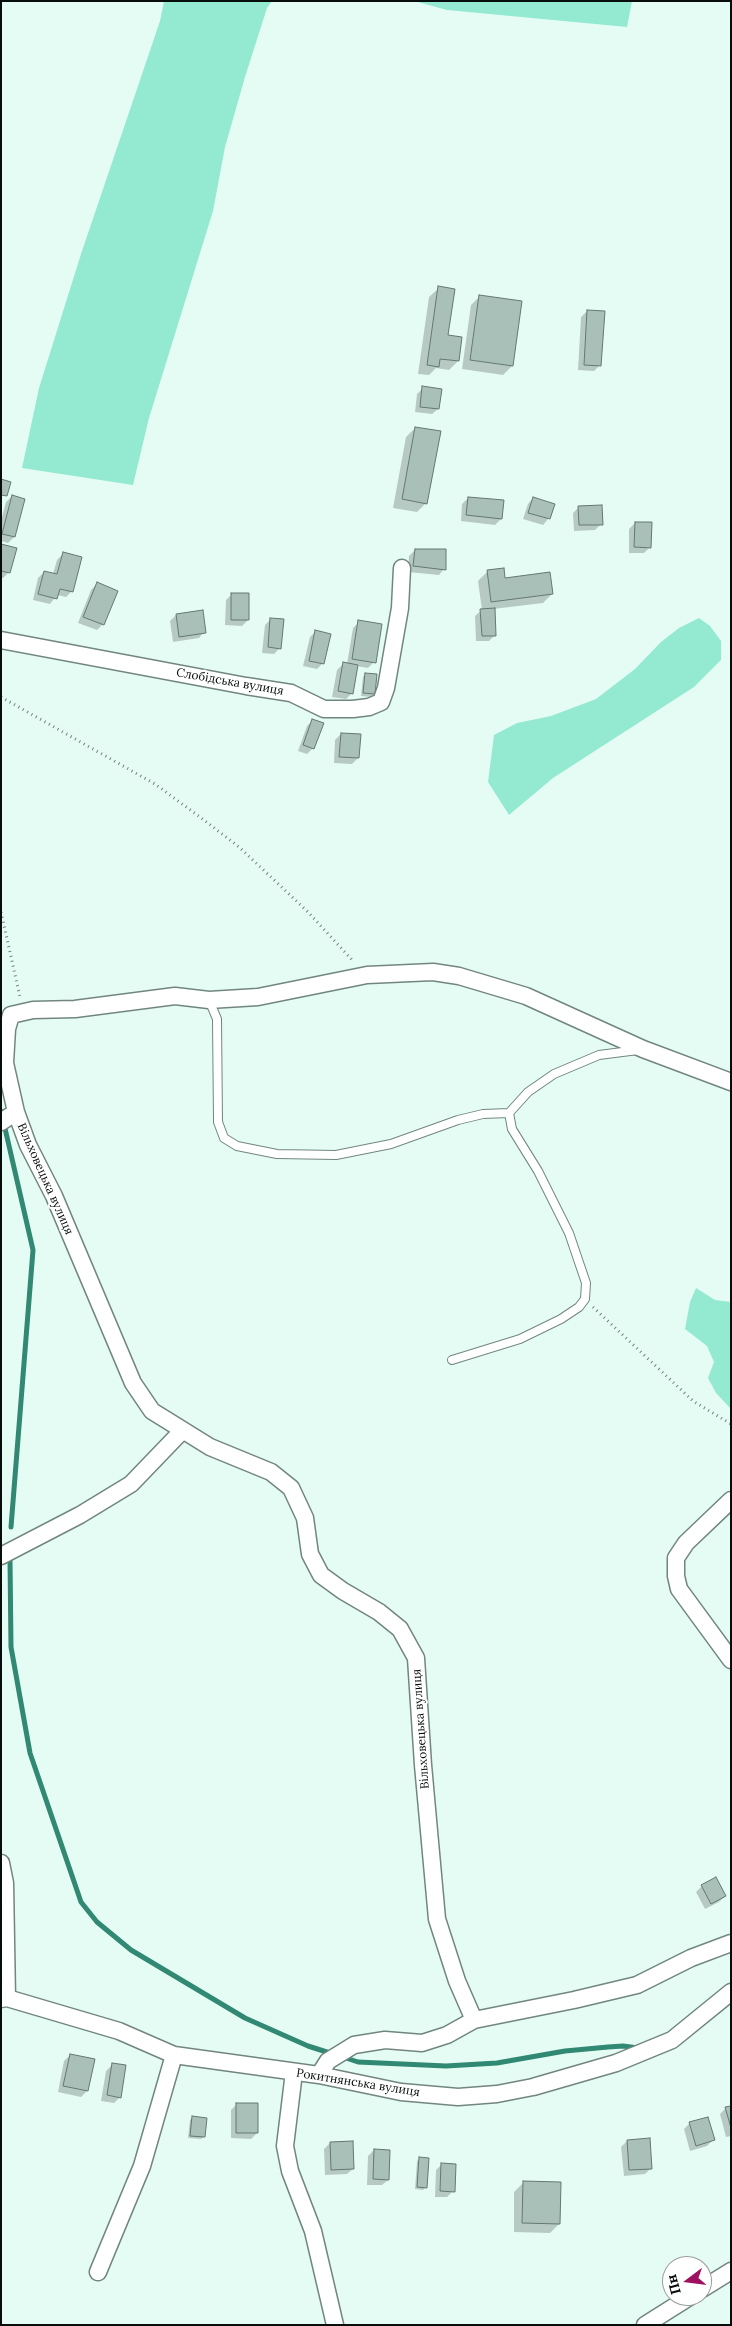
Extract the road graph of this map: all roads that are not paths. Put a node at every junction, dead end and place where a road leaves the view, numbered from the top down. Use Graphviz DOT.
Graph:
graph roads {
  1 [pos="402,568"];
  2 [pos="1,640"];
  3 [pos="209,1000"];
  4 [pos="642,1050"];
  5 [pos="731,1082"];
  6 [pos="510,1113"];
  7 [pos="9,1118"];
  8 [pos="452,1360"];
  9 [pos="182,1431"];
  10 [pos="731,1500"];
  11 [pos="1,1556"];
  12 [pos="731,1660"];
  13 [pos="1,1863"];
  14 [pos="731,1943"];
  15 [pos="731,1992"];
  16 [pos="4,1998"];
  17 [pos="474,2020"];
  18 [pos="174,2055"];
  19 [pos="294,2072"];
  20 [pos="319,2075"];
  21 [pos="731,2271"];
  22 [pos="98,2272"];
  23 [pos="712,2283"];
  24 [pos="675,2306"];
  25 [pos="334,2325"];
  26 [pos="645,2325"];
  1 -- 2 [label="street, Слобідська вулиця"];
  3 -- 4 [label="street"];
  3 -- 6 [label="lane"];
  3 -- 7 [label="street, Вільховецька вулиця"];
  4 -- 5 [label="street"];
  4 -- 6 [label="lane"];
  6 -- 8 [label="lane"];
  7 -- 9 [label="street, Вільховецька вулиця"];
  9 -- 11 [label="street"];
  9 -- 17 [label="street, Вільховецька вулиця"];
  10 -- 12 [label="street"];
  13 -- 16 [label="street"];
  14 -- 17 [label="street, Рокитнянська вулиця"];
  15 -- 20 [label="street, Рокитнянська вулиця"];
  16 -- 18 [label="street, Рокитнянська вулиця"];
  17 -- 20 [label="street, Рокитнянська вулиця"];
  18 -- 19 [label="street, Рокитнянська вулиця"];
  18 -- 22 [label="street"];
  19 -- 20 [label="street, Рокитнянська вулиця"];
  19 -- 25 [label="street"];
  21 -- 23 [label="street"];
  24 -- 26 [label="street"];
}
